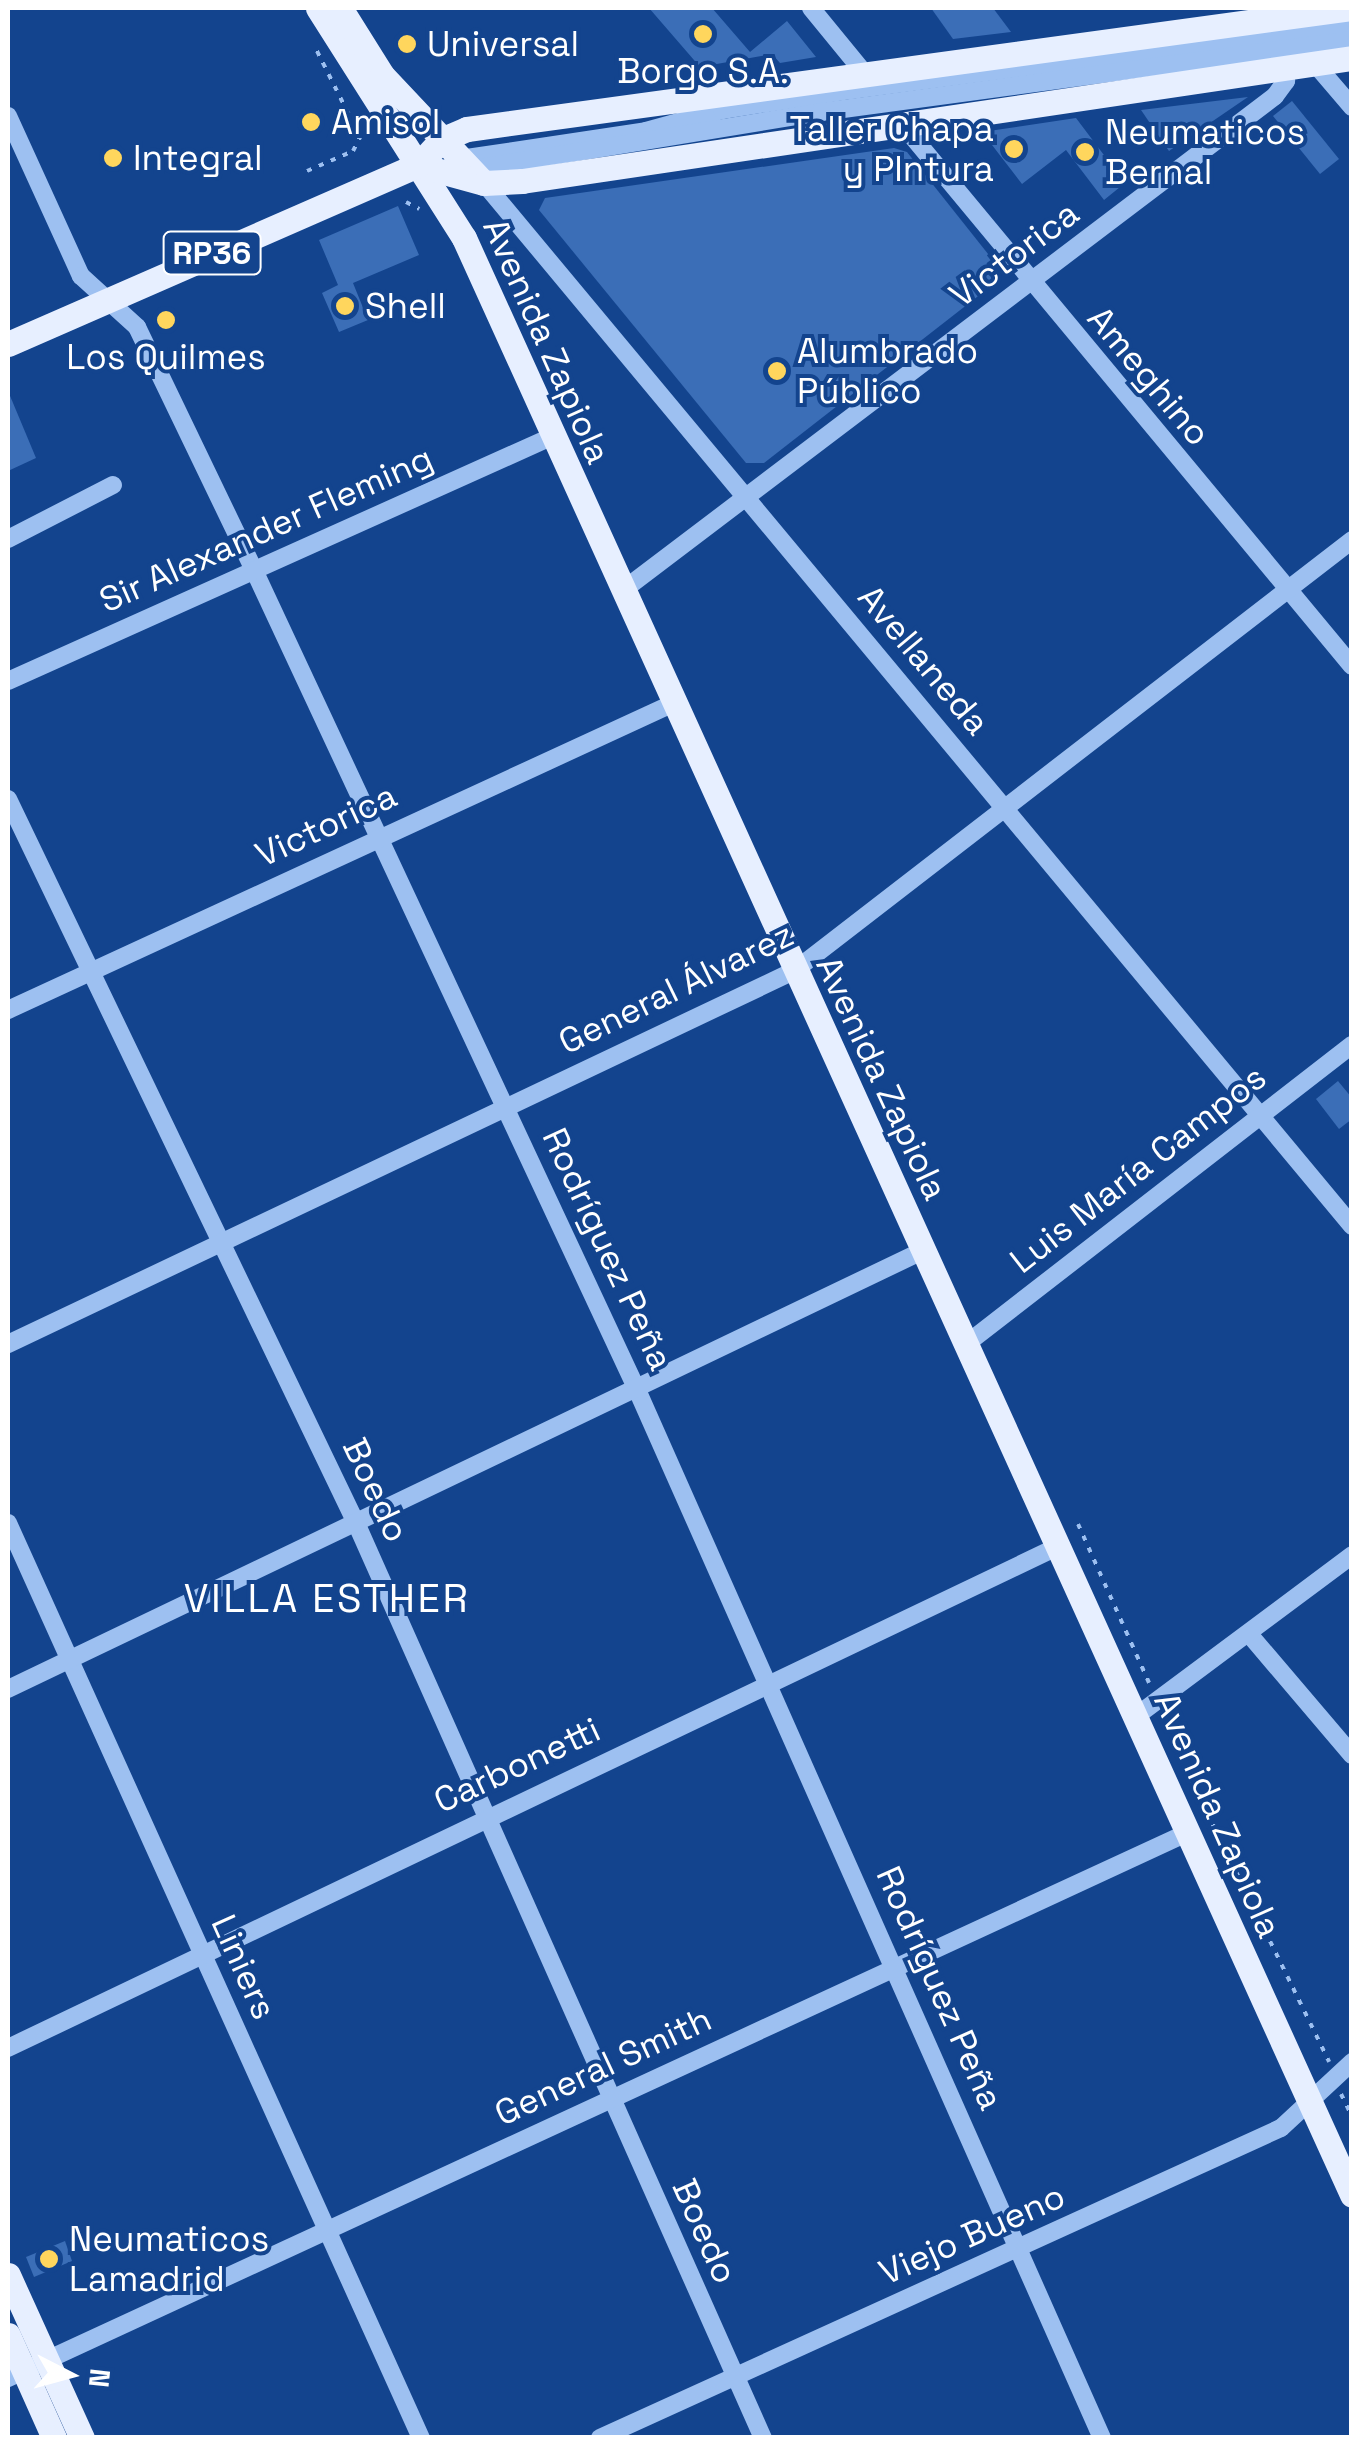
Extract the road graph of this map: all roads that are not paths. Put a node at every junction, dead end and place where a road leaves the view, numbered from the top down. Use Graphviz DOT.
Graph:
graph roads {
  1 [pos="318,8"];
  2 [pos="340,8"];
  3 [pos="811,8"];
  4 [pos="1350,8"];
  5 [pos="1279,18"];
  6 [pos="1352,24"];
  7 [pos="1352,40"];
  8 [pos="1308,55"];
  9 [pos="1352,58"];
  10 [pos="1056,62"];
  11 [pos="942,64"];
  12 [pos="1285,68"];
  13 [pos="865,74"];
  14 [pos="1352,107"];
  15 [pos="8,116"];
  16 [pos="902,124"];
  17 [pos="440,140"];
  18 [pos="418,165"];
  19 [pos="472,171"];
  20 [pos="1028,284"];
  21 [pos="108,300"];
  22 [pos="8,344"];
  23 [pos="551,437"];
  24 [pos="113,484"];
  25 [pos="746,500"];
  26 [pos="8,539"];
  27 [pos="1352,540"];
  28 [pos="254,570"];
  29 [pos="1287,590"];
  30 [pos="622,591"];
  31 [pos="1352,666"];
  32 [pos="8,682"];
  33 [pos="674,703"];
  34 [pos="8,799"];
  35 [pos="1003,810"];
  36 [pos="378,836"];
  37 [pos="92,970"];
  38 [pos="794,971"];
  39 [pos="8,1010"];
  40 [pos="1352,1045"];
  41 [pos="506,1107"];
  42 [pos="1260,1116"];
  43 [pos="1352,1226"];
  44 [pos="222,1239"];
  45 [pos="922,1251"];
  46 [pos="8,1344"];
  47 [pos="965,1346"];
  48 [pos="638,1392"];
  49 [pos="8,1523"];
  50 [pos="357,1524"];
  51 [pos="1056,1546"];
  52 [pos="1352,1555"];
  53 [pos="1250,1634"];
  54 [pos="70,1659"];
  55 [pos="769,1683"];
  56 [pos="8,1689"];
  57 [pos="1135,1717"];
  58 [pos="1352,1755"];
  59 [pos="489,1813"];
  60 [pos="1187,1833"];
  61 [pos="201,1952"];
  62 [pos="895,1966"];
  63 [pos="8,2048"];
  64 [pos="1352,2062"];
  65 [pos="610,2098"];
  66 [pos="1310,2102"];
  67 [pos="1352,2195"];
  68 [pos="327,2231"];
  69 [pos="1020,2248"];
  70 [pos="8,2275"];
  71 [pos="8,2335"];
  72 [pos="26,2370"];
  73 [pos="735,2377"];
  74 [pos="54,2438"];
  75 [pos="82,2438"];
  76 [pos="421,2438"];
  77 [pos="600,2438"];
  78 [pos="762,2438"];
  79 [pos="1102,2438"];
  1 -- 18 [label="main road, Avenida Zapiola"];
  2 -- 17 [label="main road"];
  3 -- 13 [label="street"];
  4 -- 5 [label="main road"];
  5 -- 6 [label="street"];
  5 -- 8 [label="street"];
  5 -- 10 [label="street"];
  5 -- 11 [label="main road"];
  7 -- 8 [label="street"];
  8 -- 9 [label="main road"];
  8 -- 12 [label="main road"];
  8 -- 14 [label="street"];
  8 -- 19 [label="street"];
  10 -- 11 [label="street"];
  10 -- 19 [label="street"];
  11 -- 13 [label="main road"];
  12 -- 16 [label="main road"];
  12 -- 20 [label="street, Victorica"];
  13 -- 17 [label="main road"];
  15 -- 21 [label="street, Rodríguez Peña"];
  16 -- 19 [label="main road"];
  16 -- 20 [label="street, Ameghino"];
  17 -- 18 [label="main road, RP36"];
  17 -- 19 [label="main road, Avellaneda"];
  18 -- 19 [label="main road"];
  18 -- 21 [label="main road, RP36"];
  18 -- 23 [label="main road, Avenida Zapiola"];
  19 -- 25 [label="street, Avellaneda"];
  20 -- 25 [label="street, Victorica"];
  20 -- 29 [label="street, Ameghino"];
  21 -- 22 [label="main road, RP36"];
  21 -- 28 [label="street, Rodríguez Peña"];
  23 -- 28 [label="street, Sir Alexander Fleming"];
  23 -- 30 [label="main road, Avenida Zapiola"];
  24 -- 26 [label="street"];
  25 -- 30 [label="street, Victorica"];
  25 -- 35 [label="street, Avellaneda"];
  27 -- 29 [label="street, General Álvarez"];
  28 -- 32 [label="street, Sir Alexander Fleming"];
  28 -- 36 [label="street, Rodríguez Peña"];
  29 -- 31 [label="street, Ameghino"];
  29 -- 35 [label="street, General Álvarez"];
  30 -- 33 [label="main road, Avenida Zapiola"];
  33 -- 36 [label="street, Victorica"];
  33 -- 38 [label="main road, Avenida Zapiola"];
  34 -- 37 [label="street, Boedo"];
  35 -- 38 [label="street, General Álvarez"];
  35 -- 42 [label="street, Avellaneda"];
  36 -- 37 [label="street, Victorica"];
  36 -- 41 [label="street, Rodríguez Peña"];
  37 -- 39 [label="street, Victorica"];
  37 -- 44 [label="street, Boedo"];
  38 -- 41 [label="street, General Álvarez"];
  38 -- 45 [label="main road, Avenida Zapiola"];
  40 -- 42 [label="street, Luis María Campos"];
  41 -- 44 [label="street, General Álvarez"];
  41 -- 48 [label="street, Rodríguez Peña"];
  42 -- 43 [label="street, Avellaneda"];
  42 -- 47 [label="street, Luis María Campos"];
  44 -- 46 [label="street, General Álvarez"];
  44 -- 50 [label="street, Boedo"];
  45 -- 47 [label="main road, Avenida Zapiola"];
  45 -- 48 [label="street"];
  47 -- 51 [label="main road, Avenida Zapiola"];
  48 -- 50 [label="street"];
  48 -- 55 [label="street, Rodríguez Peña"];
  49 -- 54 [label="street, Liniers"];
  50 -- 54 [label="street"];
  50 -- 59 [label="street, Boedo"];
  51 -- 55 [label="street, Carbonetti"];
  51 -- 57 [label="main road, Avenida Zapiola"];
  52 -- 53 [label="street"];
  53 -- 57 [label="street"];
  53 -- 58 [label="street"];
  54 -- 56 [label="street"];
  54 -- 61 [label="street, Liniers"];
  55 -- 59 [label="street, Carbonetti"];
  55 -- 62 [label="street, Rodríguez Peña"];
  57 -- 60 [label="main road, Avenida Zapiola"];
  59 -- 61 [label="street, Carbonetti"];
  59 -- 65 [label="street, Boedo"];
  60 -- 62 [label="street, General Smith"];
  60 -- 66 [label="main road, Avenida Zapiola"];
  61 -- 63 [label="street, Carbonetti"];
  61 -- 68 [label="street, Liniers"];
  62 -- 65 [label="street, General Smith"];
  62 -- 69 [label="street, Rodríguez Peña"];
  64 -- 66 [label="street, Viejo Bueno"];
  65 -- 68 [label="street, General Smith"];
  65 -- 73 [label="street, Boedo"];
  66 -- 67 [label="main road, Avenida Zapiola"];
  66 -- 69 [label="street, Viejo Bueno"];
  68 -- 72 [label="street, General Smith"];
  68 -- 76 [label="street, Liniers"];
  69 -- 73 [label="street, Viejo Bueno"];
  69 -- 79 [label="street, Rodríguez Peña"];
  70 -- 72 [label="main road"];
  71 -- 72 [label="main road"];
  72 -- 74 [label="main road"];
  72 -- 75 [label="main road"];
  73 -- 77 [label="street, Viejo Bueno"];
  73 -- 78 [label="street, Boedo"];
}
